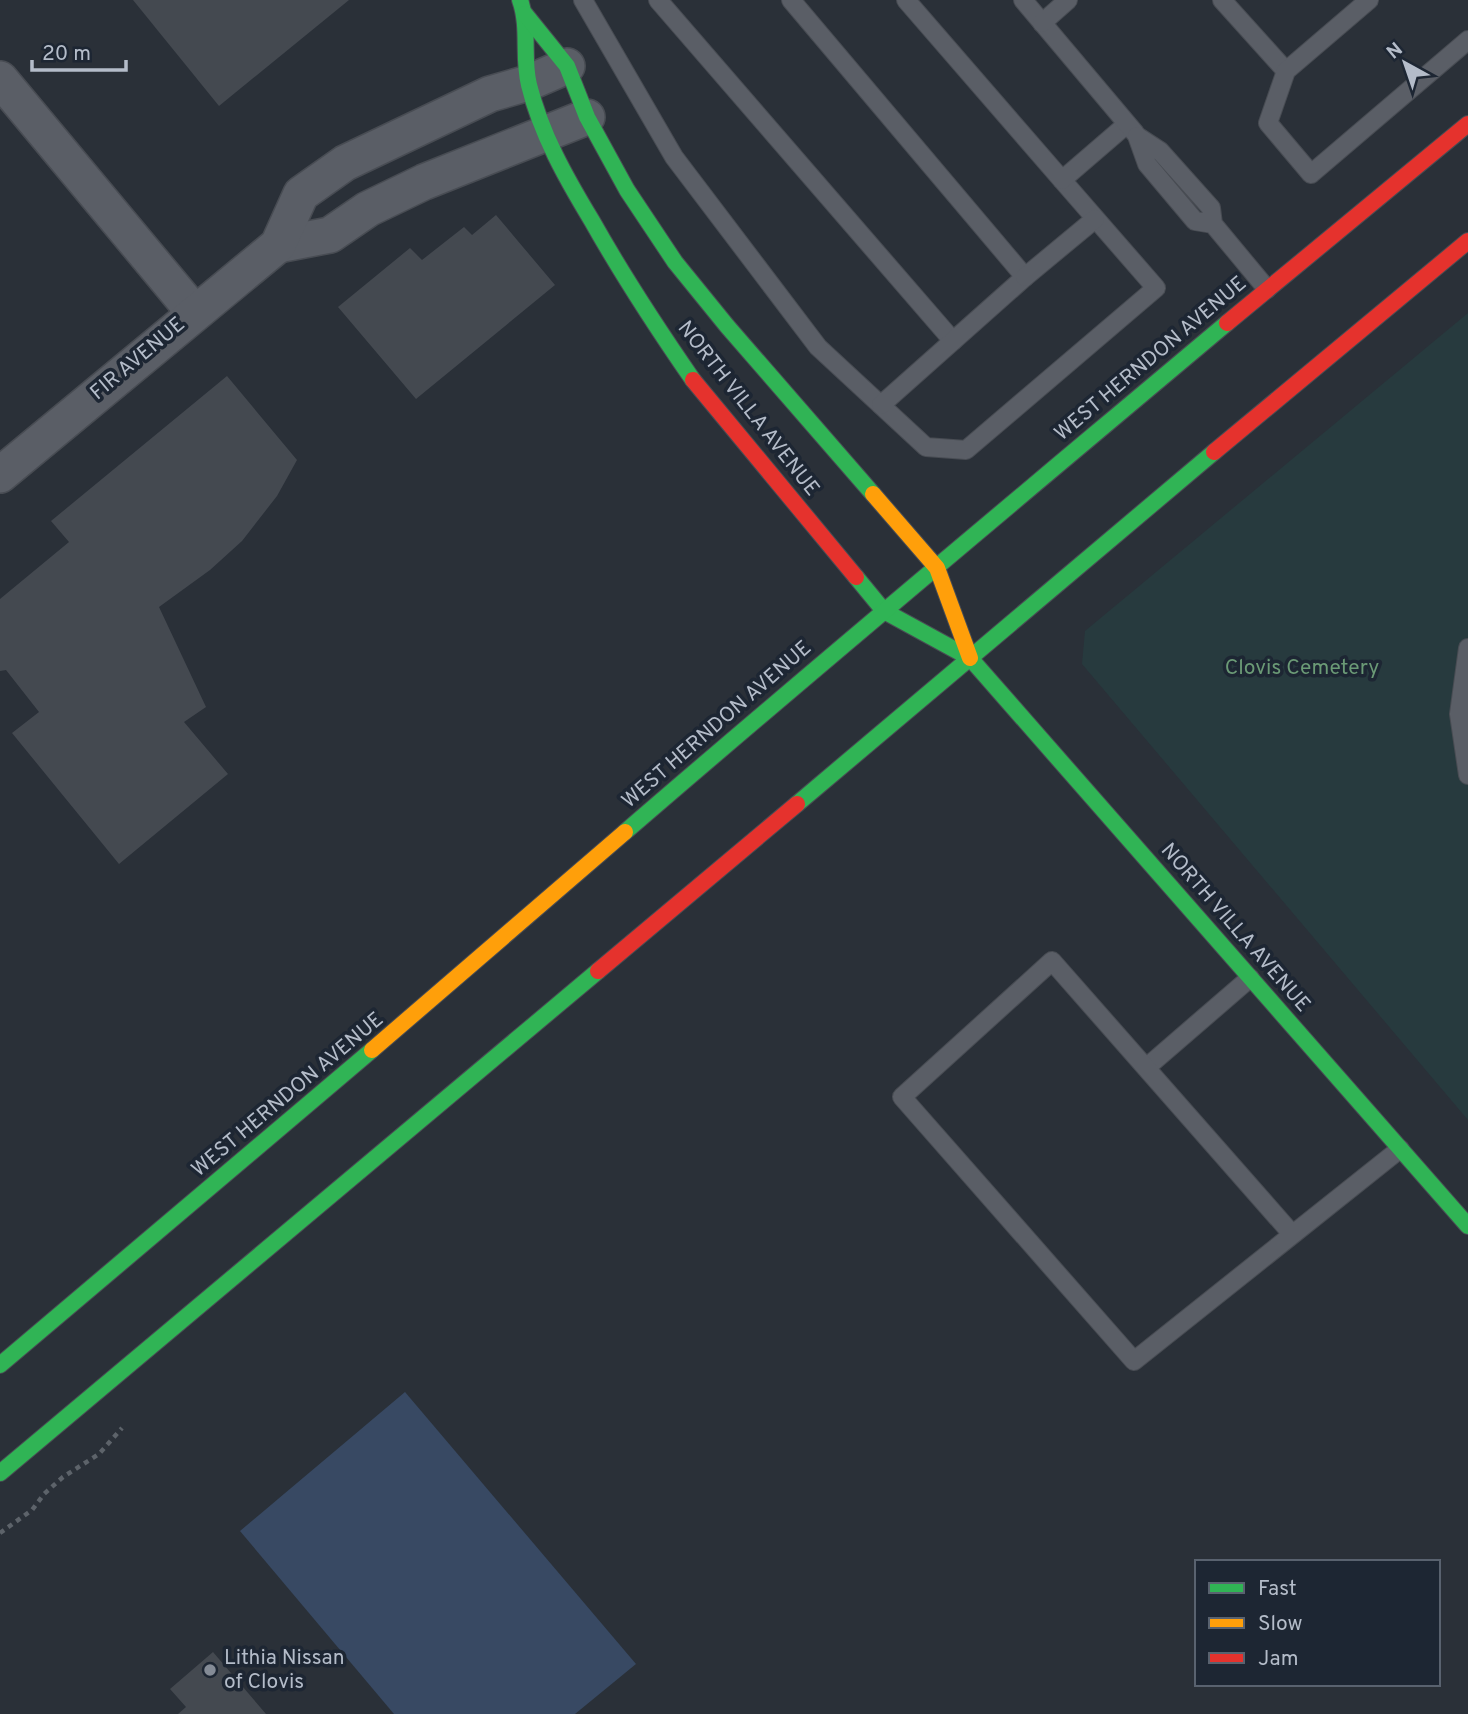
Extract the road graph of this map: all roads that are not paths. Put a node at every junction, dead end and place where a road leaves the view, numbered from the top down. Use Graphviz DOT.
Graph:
graph roads {
  1 [pos="583,0"];
  2 [pos="658,0"];
  3 [pos="791,0"];
  4 [pos="906,0"];
  5 [pos="1023,0"];
  6 [pos="1068,0"];
  7 [pos="1222,0"];
  8 [pos="1369,0"];
  9 [pos="522,7"];
  10 [pos="1042,23"];
  11 [pos="1468,40"];
  12 [pos="567,66"];
  13 [pos="1286,71"];
  14 [pos="0,79"];
  15 [pos="528,83"];
  16 [pos="587,117"];
  17 [pos="1468,124"];
  18 [pos="1132,130"];
  19 [pos="546,135"];
  20 [pos="1062,180"];
  21 [pos="1095,219"];
  22 [pos="1468,241"];
  23 [pos="278,245"];
  24 [pos="1026,277"];
  25 [pos="1267,289"];
  26 [pos="194,312"];
  27 [pos="953,341"];
  28 [pos="881,405"];
  29 [pos="0,475"];
  30 [pos="937,568"];
  31 [pos="884,611"];
  32 [pos="1468,648"];
  33 [pos="970,658"];
  34 [pos="1468,775"];
  35 [pos="1250,978"];
  36 [pos="1147,1067"];
  37 [pos="1400,1149"];
  38 [pos="1468,1226"];
  39 [pos="1292,1234"];
  40 [pos="46,1326"];
  41 [pos="0,1364"];
  42 [pos="0,1378"];
  43 [pos="0,1473"];
  1 -- 28 [label="lane"];
  2 -- 27 [label="lane"];
  3 -- 24 [label="lane"];
  4 -- 20 [label="lane"];
  5 -- 10 [label="lane"];
  6 -- 10 [label="lane"];
  7 -- 13 [label="lane"];
  8 -- 13 [label="lane"];
  9 -- 12 [label="main road, NORTH VILLA AVENUE"];
  9 -- 15 [label="main road, NORTH VILLA AVENUE"];
  10 -- 18 [label="lane"];
  11 -- 13 [label="lane"];
  12 -- 15 [label="street, FIR AVENUE"];
  12 -- 16 [label="main road, NORTH VILLA AVENUE"];
  14 -- 26 [label="street"];
  15 -- 19 [label="main road, NORTH VILLA AVENUE"];
  15 -- 23 [label="street, FIR AVENUE"];
  16 -- 19 [label="street, FIR AVENUE"];
  16 -- 30 [label="main road, NORTH VILLA AVENUE"];
  17 -- 25 [label="main road, WEST HERNDON AVENUE"];
  18 -- 20 [label="lane"];
  18 -- 25 [label="lane"];
  19 -- 23 [label="street, FIR AVENUE"];
  19 -- 31 [label="main road, NORTH VILLA AVENUE"];
  20 -- 21 [label="lane"];
  21 -- 24 [label="lane"];
  21 -- 28 [label="lane"];
  22 -- 33 [label="main road"];
  23 -- 26 [label="street, FIR AVENUE"];
  24 -- 27 [label="lane"];
  25 -- 30 [label="main road, WEST HERNDON AVENUE"];
  26 -- 29 [label="street, FIR AVENUE"];
  27 -- 28 [label="lane"];
  30 -- 31 [label="main road, WEST HERNDON AVENUE"];
  30 -- 33 [label="main road, NORTH VILLA AVENUE"];
  31 -- 33 [label="main road, NORTH VILLA AVENUE"];
  31 -- 40 [label="main road, WEST HERNDON AVENUE"];
  32 -- 34 [label="lane"];
  33 -- 35 [label="main road, NORTH VILLA AVENUE"];
  33 -- 43 [label="main road"];
  35 -- 36 [label="lane"];
  35 -- 37 [label="main road, NORTH VILLA AVENUE"];
  36 -- 39 [label="lane"];
  36 -- 39 [label="lane"];
  37 -- 38 [label="main road, NORTH VILLA AVENUE"];
  37 -- 39 [label="lane"];
  40 -- 41 [label="main road, WEST HERNDON AVENUE"];
  40 -- 42 [label="main road"];
}
